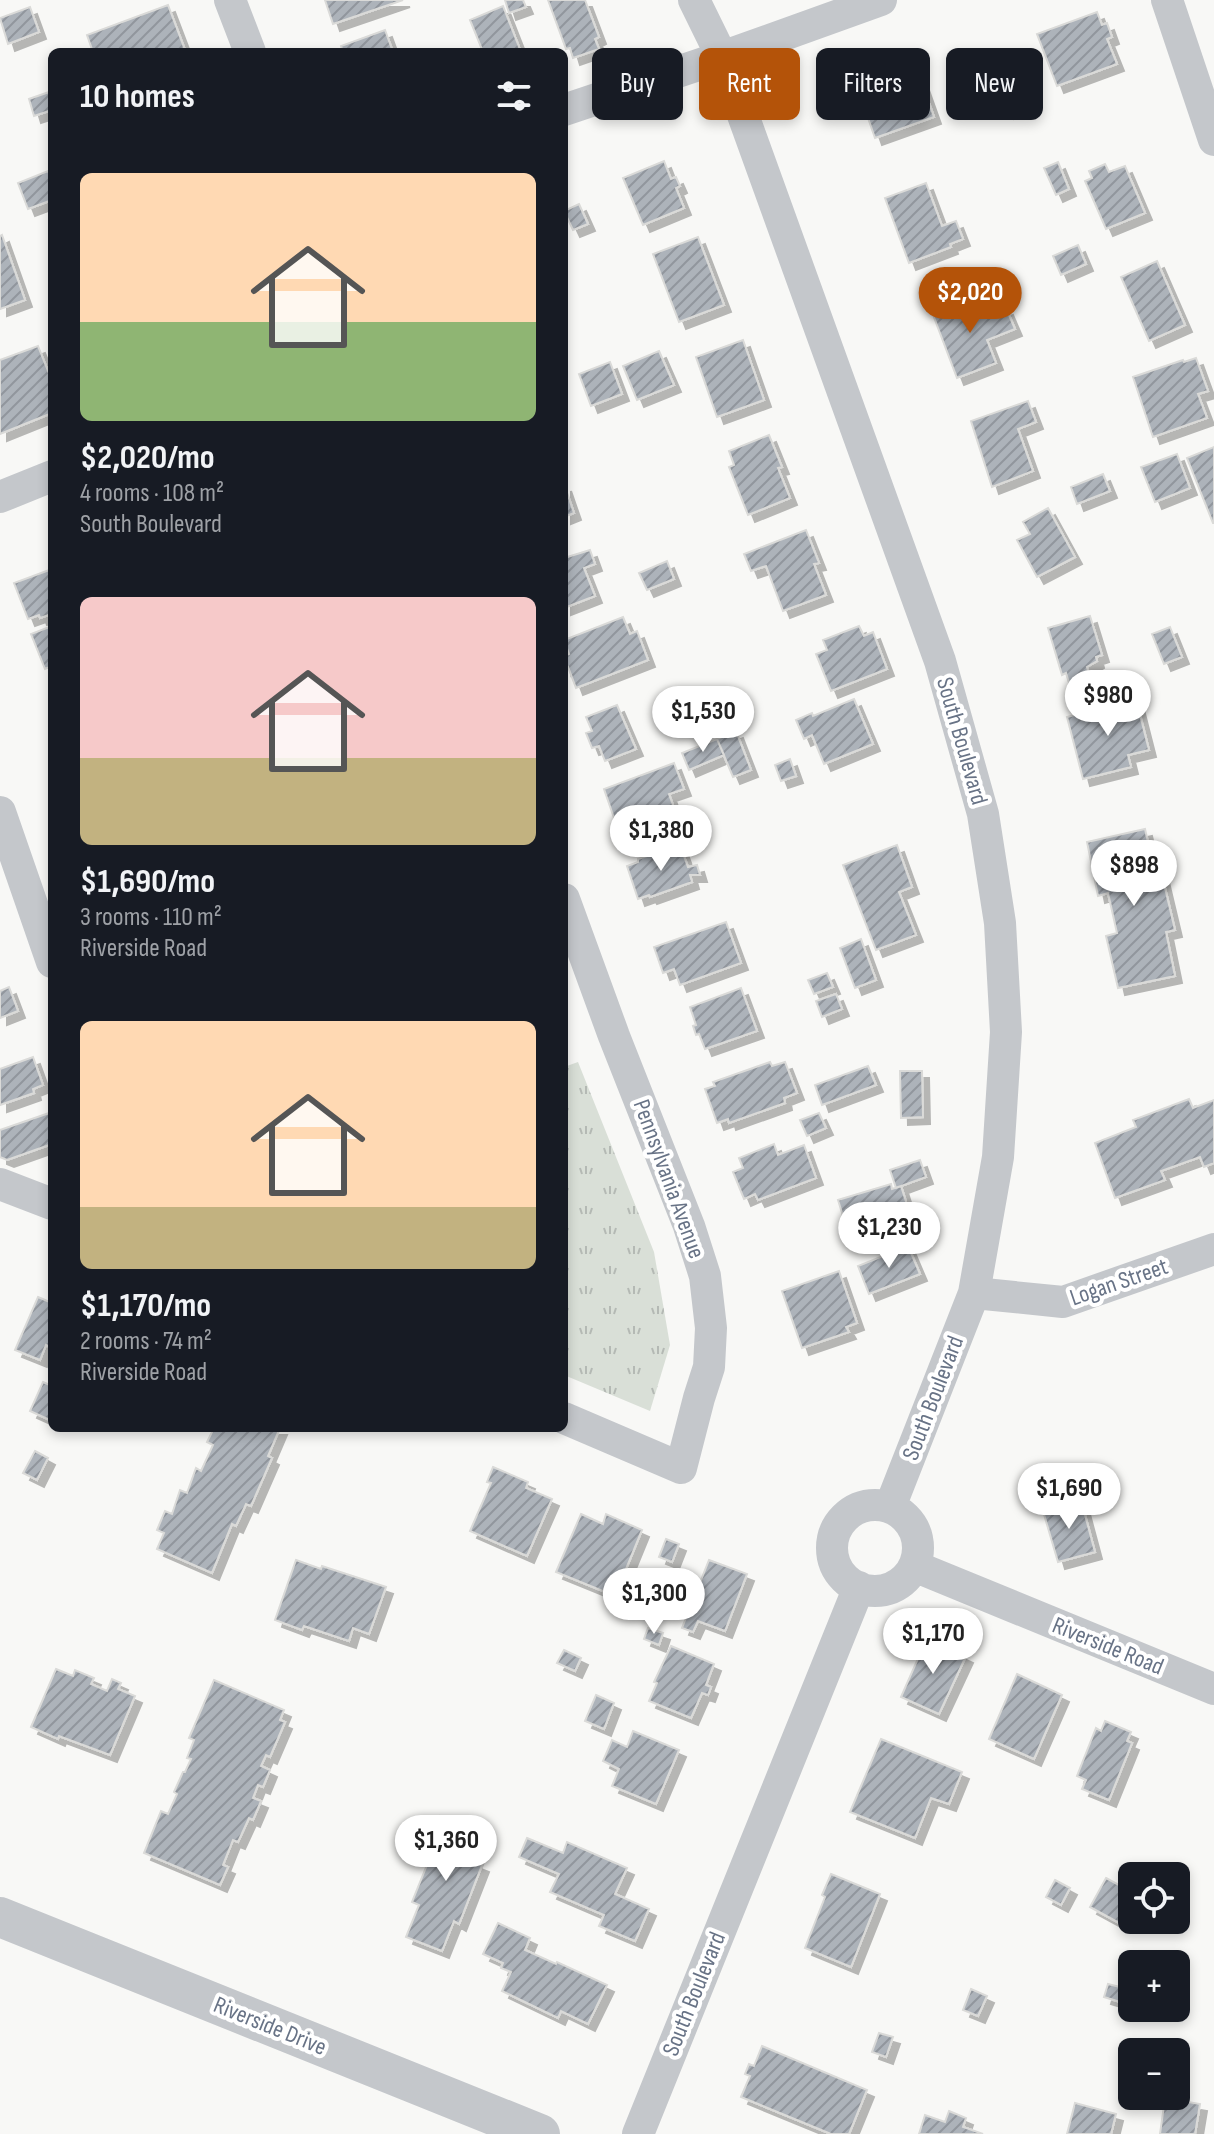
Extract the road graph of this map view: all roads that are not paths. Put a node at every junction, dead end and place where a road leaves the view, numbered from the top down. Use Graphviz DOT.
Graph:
graph roads {
  1 [pos="230,0"];
  2 [pos="694,0"];
  3 [pos="881,0"];
  4 [pos="1167,0"];
  5 [pos="248,48"];
  6 [pos="718,48"];
  7 [pos="747,48"];
  8 [pos="699,65"];
  9 [pos="568,109"];
  10 [pos="745,120"];
  11 [pos="1214,140"];
  12 [pos="48,478"];
  13 [pos="0,497"];
  14 [pos="0,812"];
  15 [pos="568,910"];
  16 [pos="48,950"];
  17 [pos="0,1184"];
  18 [pos="48,1202"];
  19 [pos="1214,1249"];
  20 [pos="974,1293"];
  21 [pos="568,1420"];
  22 [pos="890,1507"];
  23 [pos="914,1566"];
  24 [pos="859,1587"];
  25 [pos="1214,1689"];
  26 [pos="0,1917"];
  27 [pos="540,2134"];
  28 [pos="638,2134"];
  1 -- 5 [label="street"];
  2 -- 6 [label="street, South Boulevard"];
  3 -- 7 [label="street"];
  4 -- 11 [label="street"];
  8 -- 9 [label="street"];
  10 -- 20 [label="street, South Boulevard"];
  12 -- 13 [label="street"];
  14 -- 16 [label="street"];
  15 -- 21 [label="street, Pennsylvania Avenue"];
  17 -- 18 [label="street"];
  19 -- 20 [label="street, Logan Street"];
  20 -- 22 [label="street, South Boulevard"];
  22 -- 23 [label="street"];
  22 -- 24 [label="street"];
  23 -- 24 [label="street"];
  23 -- 25 [label="street, Riverside Road"];
  24 -- 28 [label="street, South Boulevard"];
  26 -- 27 [label="street, Riverside Drive"];
}
